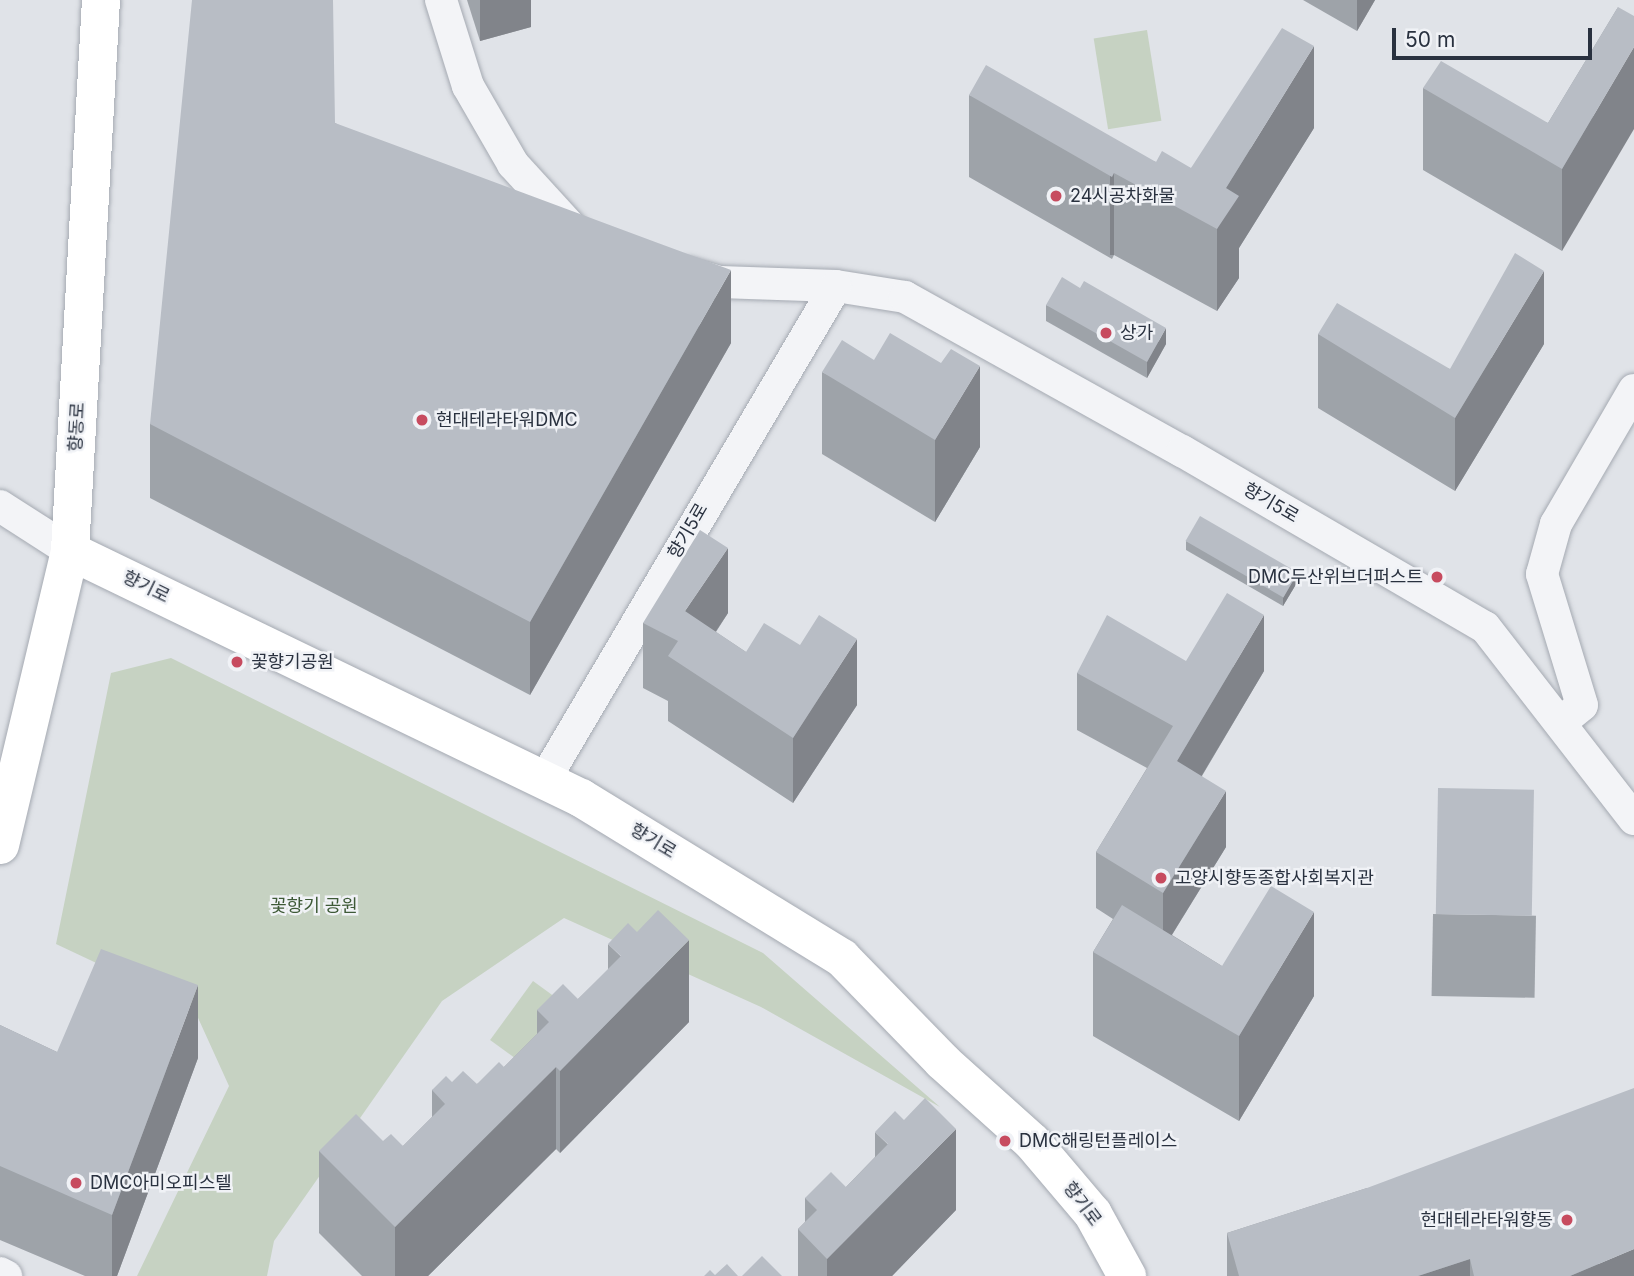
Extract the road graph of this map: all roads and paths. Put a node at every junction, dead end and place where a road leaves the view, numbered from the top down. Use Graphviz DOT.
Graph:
graph roads {
  1 [pos="101,0"];
  2 [pos="441,0"];
  3 [pos="603,251"];
  4 [pos="655,265"];
  5 [pos="836,285"];
  6 [pos="1634,390"];
  7 [pos="0,506"];
  8 [pos="70,551"];
  9 [pos="1571,714"];
  10 [pos="545,779"];
  11 [pos="1634,819"];
  12 [pos="0,845"];
  13 [pos="0,1273"];
  14 [pos="6,1276"];
  15 [pos="1127,1276"];
  1 -- 8 [label="main road, 향동로"];
  2 -- 3 [label="street"];
  4 -- 5 [label="street, 향기5로"];
  5 -- 9 [label="street, 향기5로"];
  5 -- 10 [label="street, 향기5로"];
  6 -- 9 [label="street"];
  7 -- 8 [label="street"];
  8 -- 10 [label="main road, 향기로"];
  8 -- 12 [label="main road, 향동로"];
  9 -- 11 [label="street, 향기5로"];
  10 -- 15 [label="main road, 향기로"];
  13 -- 14 [label="street"];
}
